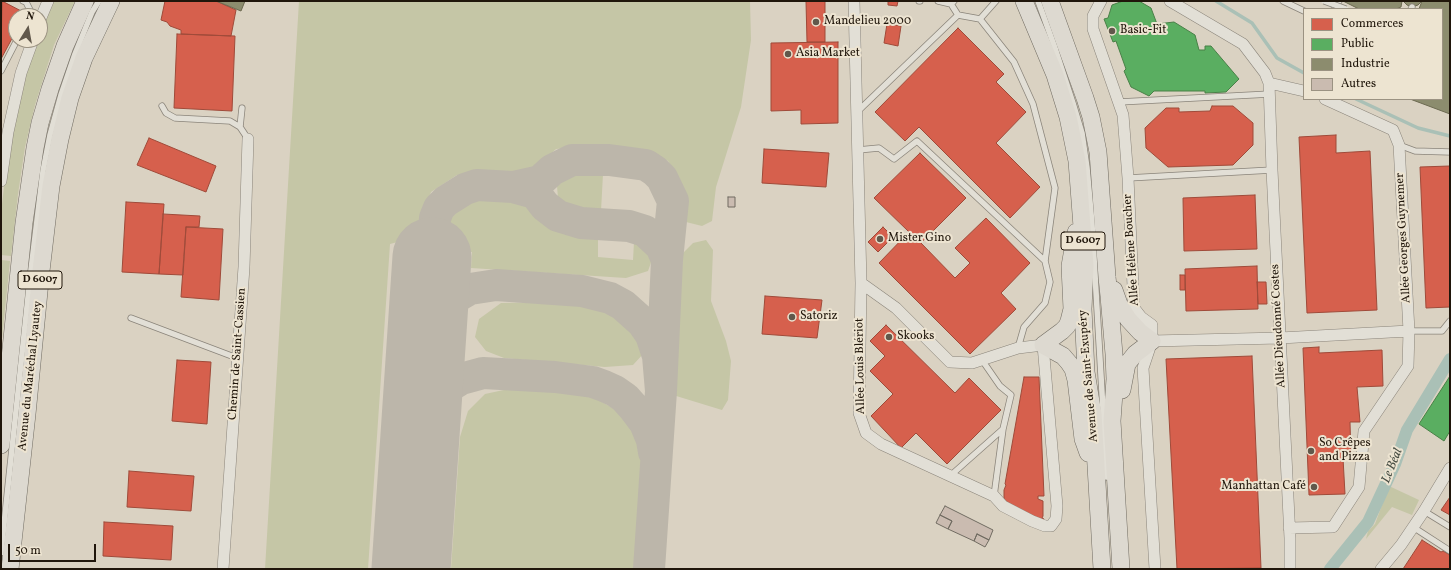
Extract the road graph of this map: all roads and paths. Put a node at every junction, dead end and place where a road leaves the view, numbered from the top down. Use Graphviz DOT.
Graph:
graph roads {
  1 [pos="22,1"];
  2 [pos="86,1"];
  3 [pos="99,1"];
  4 [pos="110,1"];
  5 [pos="854,1"];
  6 [pos="938,1"];
  7 [pos="996,1"];
  8 [pos="1024,1"];
  9 [pos="1101,1"];
  10 [pos="1170,1"];
  11 [pos="1283,1"];
  12 [pos="1324,1"];
  13 [pos="952,2"];
  14 [pos="1041,2"];
  15 [pos="29,8"];
  16 [pos="1343,8"];
  17 [pos="1303,11"];
  18 [pos="958,15"];
  19 [pos="980,19"];
  20 [pos="13,48"];
  21 [pos="30,48"];
  22 [pos="1,71"];
  23 [pos="1269,88"];
  24 [pos="1303,91"];
  25 [pos="1327,100"];
  26 [pos="1119,102"];
  27 [pos="162,106"];
  28 [pos="242,108"];
  29 [pos="856,113"];
  30 [pos="240,127"];
  31 [pos="248,139"];
  32 [pos="1399,145"];
  33 [pos="858,150"];
  34 [pos="1450,152"];
  35 [pos="1272,170"];
  36 [pos="1128,178"];
  37 [pos="1,180"];
  38 [pos="1080,208"];
  39 [pos="1046,260"];
  40 [pos="1106,266"];
  41 [pos="861,283"];
  42 [pos="131,318"];
  43 [pos="1450,321"];
  44 [pos="1409,331"];
  45 [pos="1280,338"];
  46 [pos="1152,341"];
  47 [pos="1043,345"];
  48 [pos="1018,348"];
  49 [pos="237,358"];
  50 [pos="982,360"];
  51 [pos="1101,383"];
  52 [pos="1003,429"];
  53 [pos="1,445"];
  54 [pos="1095,452"];
  55 [pos="1450,468"];
  56 [pos="950,476"];
  57 [pos="1106,482"];
  58 [pos="994,496"];
  59 [pos="1424,511"];
  60 [pos="1413,527"];
  61 [pos="1450,527"];
  62 [pos="1289,528"];
  63 [pos="1450,551"];
  64 [pos="1,553"];
  65 [pos="10,569"];
  66 [pos="224,569"];
  67 [pos="1102,569"];
  68 [pos="1121,569"];
  69 [pos="1155,569"];
  70 [pos="1290,569"];
  71 [pos="1381,569"];
  1 -- 15 [label="lane"];
  2 -- 53 [label="main road, Avenue du Maréchal Lyautey / D 6007"];
  3 -- 64 [label="lane"];
  4 -- 65 [label="main road, Avenue du Maréchal Lyautey / D 6007"];
  5 -- 29 [label="street, Allée Louis Blériot"];
  6 -- 13 [label="lane"];
  7 -- 19 [label="lane"];
  8 -- 38 [label="main road, Avenue de Saint-Exupéry / D 6007"];
  9 -- 26 [label="street, Allée Hélène Boucher"];
  10 -- 23 [label="street"];
  11 -- 17 [label="lane"];
  12 -- 16 [label="lane, bridge"];
  13 -- 18 [label="lane"];
  14 -- 40 [label="main road, Avenue de Saint-Exupéry / D 6007"];
  14 -- 51 [label="lane"];
  18 -- 19 [label="lane"];
  18 -- 29 [label="lane"];
  19 -- 39 [label="lane"];
  20 -- 22 [label="lane"];
  21 -- 37 [label="street"];
  23 -- 24 [label="street"];
  23 -- 26 [label="lane"];
  23 -- 35 [label="street, Allée Dieudonné Costes"];
  25 -- 32 [label="street"];
  26 -- 36 [label="street, Allée Hélène Boucher"];
  27 -- 30 [label="lane"];
  28 -- 30 [label="lane"];
  29 -- 33 [label="street, Allée Louis Blériot"];
  30 -- 31 [label="lane"];
  31 -- 49 [label="street, Chemin de Saint-Cassien"];
  32 -- 34 [label="lane"];
  32 -- 44 [label="street, Allée Georges Guynemer"];
  33 -- 39 [label="lane"];
  33 -- 41 [label="street, Allée Louis Blériot"];
  35 -- 36 [label="lane"];
  35 -- 45 [label="street, Allée Dieudonné Costes"];
  36 -- 46 [label="street, Allée Hélène Boucher"];
  38 -- 47 [label="main road"];
  38 -- 54 [label="main road, Avenue de Saint-Exupéry / D 6007"];
  39 -- 48 [label="lane"];
  40 -- 46 [label="main road"];
  40 -- 57 [label="main road, Avenue de Saint-Exupéry / D 6007"];
  41 -- 50 [label="street"];
  41 -- 56 [label="street, Allée Louis Blériot"];
  42 -- 49 [label="lane"];
  43 -- 44 [label="lane"];
  44 -- 45 [label="street"];
  44 -- 62 [label="street"];
  45 -- 46 [label="street"];
  45 -- 62 [label="street, Allée Dieudonné Costes"];
  46 -- 57 [label="main road"];
  46 -- 69 [label="street, Allée Hélène Boucher"];
  47 -- 48 [label="street"];
  47 -- 57 [label="main road"];
  47 -- 58 [label="street, Allée Louis Blériot"];
  48 -- 50 [label="street"];
  49 -- 66 [label="street, Chemin de Saint-Cassien"];
  50 -- 52 [label="lane"];
  51 -- 54 [label="lane"];
  51 -- 57 [label="lane"];
  52 -- 56 [label="lane"];
  52 -- 58 [label="lane"];
  54 -- 57 [label="main road, Avenue de Saint-Exupéry / D 6007"];
  55 -- 59 [label="street"];
  56 -- 58 [label="street, Allée Louis Blériot"];
  57 -- 67 [label="main road, Avenue de Saint-Exupéry / D 6007"];
  57 -- 68 [label="main road, Avenue de Saint-Exupéry / D 6007"];
  59 -- 60 [label="street"];
  59 -- 61 [label="lane"];
  60 -- 63 [label="lane"];
  60 -- 71 [label="street"];
  62 -- 70 [label="street, Allée Dieudonné Costes"];
}
